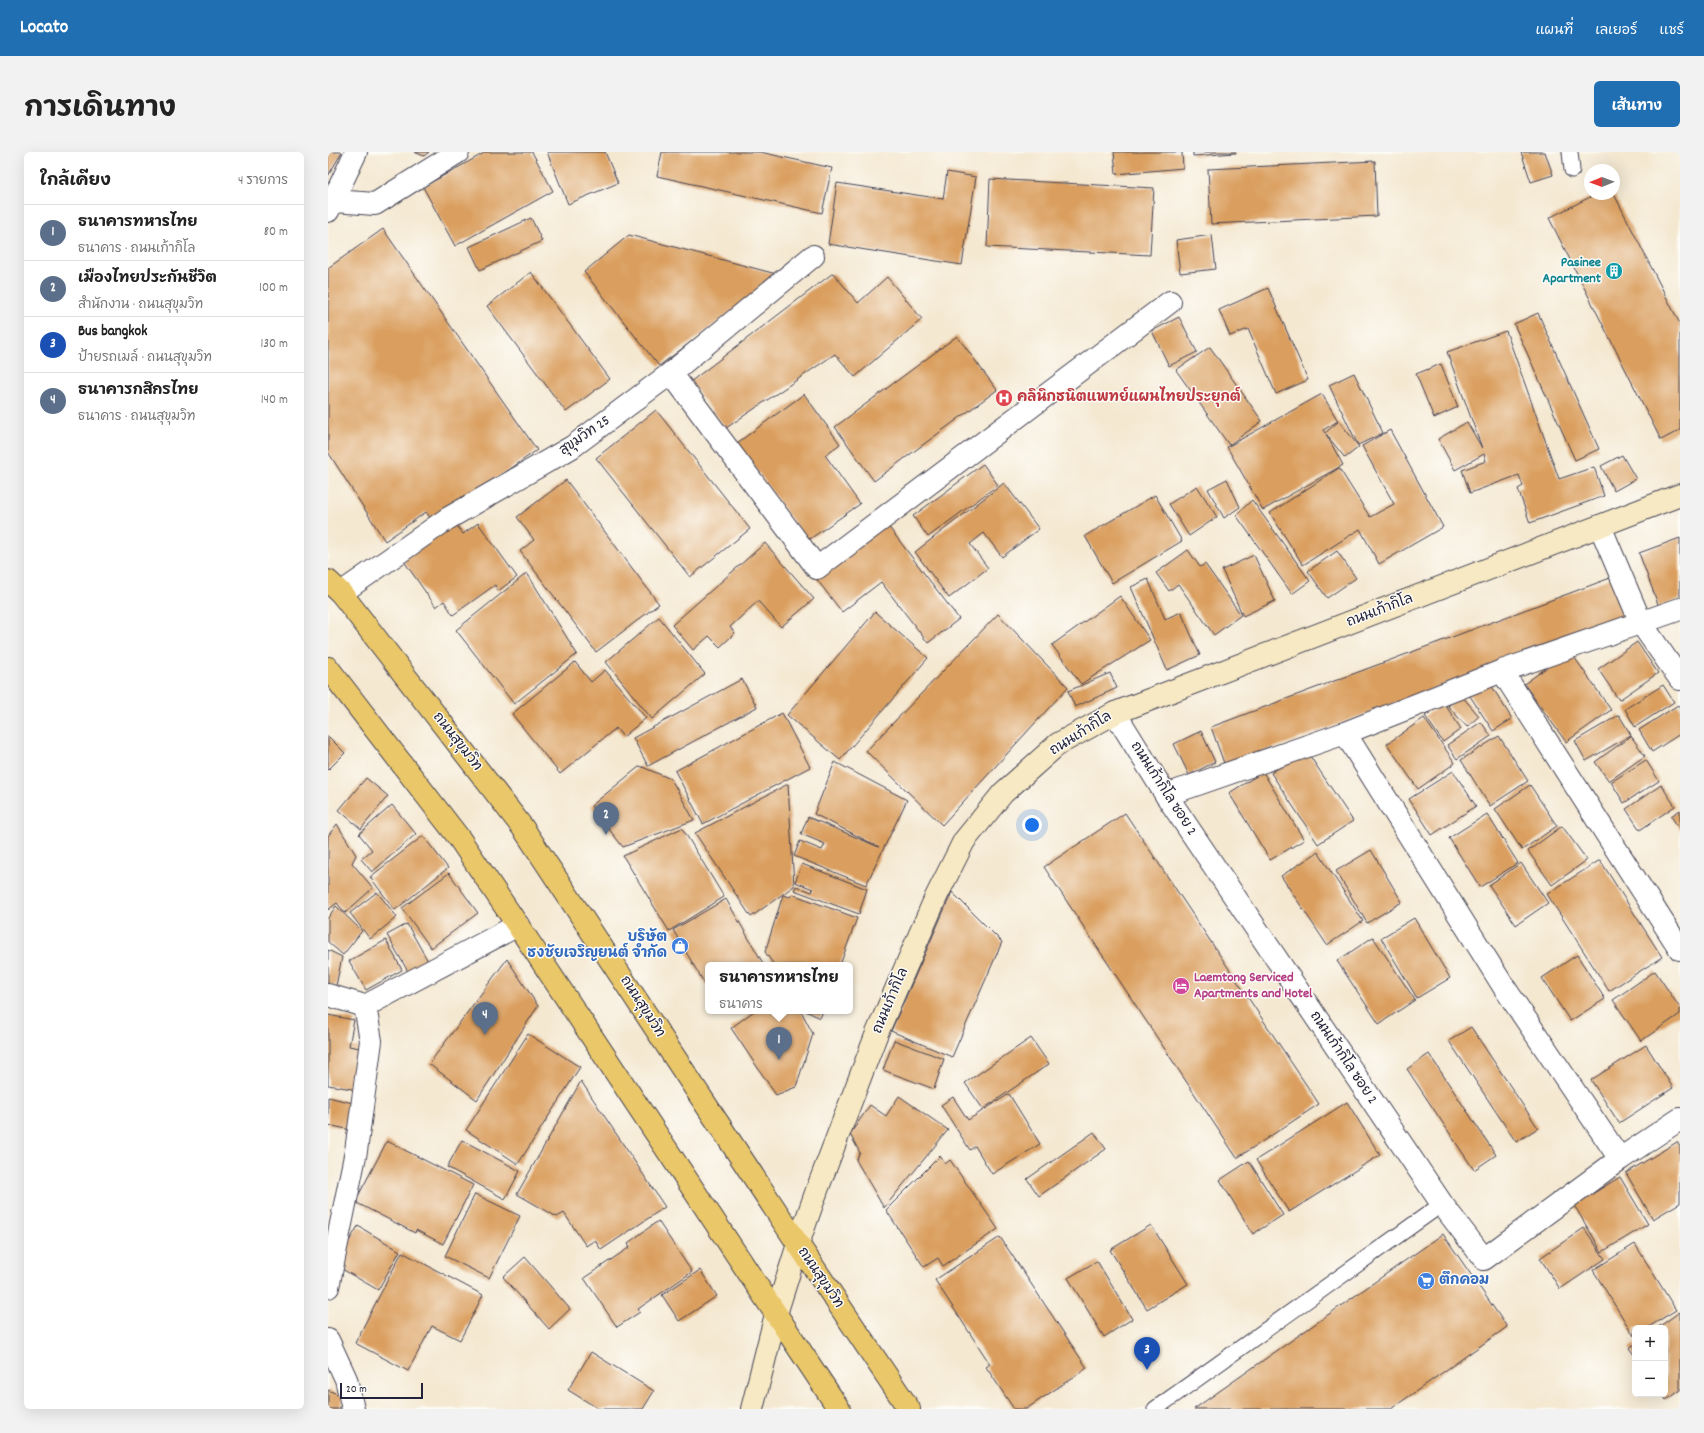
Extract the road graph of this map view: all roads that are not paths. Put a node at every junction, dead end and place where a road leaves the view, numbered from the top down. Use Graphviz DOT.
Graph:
graph roads {
  1 [pos="356,152"];
  2 [pos="458,152"];
  3 [pos="1570,152"];
  4 [pos="1572,170"];
  5 [pos="331,206"];
  6 [pos="813,256"];
  7 [pos="1170,302"];
  8 [pos="671,373"];
  9 [pos="1680,495"];
  10 [pos="1600,526"];
  11 [pos="334,587"];
  12 [pos="1680,609"];
  13 [pos="1641,623"];
  14 [pos="328,668"];
  15 [pos="1502,671"];
  16 [pos="1680,679"];
  17 [pos="1115,713"];
  18 [pos="1345,733"];
  19 [pos="1166,795"];
  20 [pos="518,925"];
  21 [pos="1680,949"];
  22 [pos="328,996"];
  23 [pos="365,1006"];
  24 [pos="1680,1118"];
  25 [pos="1620,1159"];
  26 [pos="1442,1204"];
  27 [pos="798,1244"];
  28 [pos="328,1287"];
  29 [pos="776,1314"];
  30 [pos="328,1340"];
  31 [pos="353,1409"];
  32 [pos="752,1409"];
  33 [pos="839,1409"];
  34 [pos="909,1409"];
  35 [pos="1154,1409"];
  1 -- 5 [label="street"];
  2 -- 5 [label="street"];
  3 -- 4 [label="lane"];
  6 -- 8 [label="street, สุขุมวิท 25"];
  7 -- 8 [label="street"];
  8 -- 11 [label="street, สุขุมวิท 25"];
  9 -- 10 [label="main road, ถนนเก้ากิโล"];
  10 -- 13 [label="street"];
  10 -- 17 [label="main road, ถนนเก้ากิโล"];
  11 -- 27 [label="highway, ถนนสุขุมวิท"];
  12 -- 13 [label="street"];
  13 -- 15 [label="street"];
  13 -- 16 [label="street"];
  14 -- 20 [label="highway"];
  15 -- 18 [label="street"];
  15 -- 21 [label="street"];
  17 -- 19 [label="street, ถนนเก้ากิโล ซอย 2"];
  17 -- 27 [label="main road, ถนนเก้ากิโล"];
  18 -- 19 [label="street"];
  18 -- 25 [label="street"];
  19 -- 26 [label="street, ถนนเก้ากิโล ซอย 2"];
  20 -- 23 [label="street"];
  20 -- 29 [label="highway"];
  22 -- 23 [label="street"];
  23 -- 28 [label="street"];
  24 -- 25 [label="street"];
  25 -- 26 [label="street, ถนนเก้ากิโล ซอย 2"];
  26 -- 35 [label="lane"];
  27 -- 29 [label="main road, ถนนเก้ากิโล"];
  27 -- 34 [label="highway, ถนนสุขุมวิท"];
  29 -- 32 [label="main road, ถนนเก้ากิโล"];
  29 -- 33 [label="highway"];
  30 -- 31 [label="street"];
}
